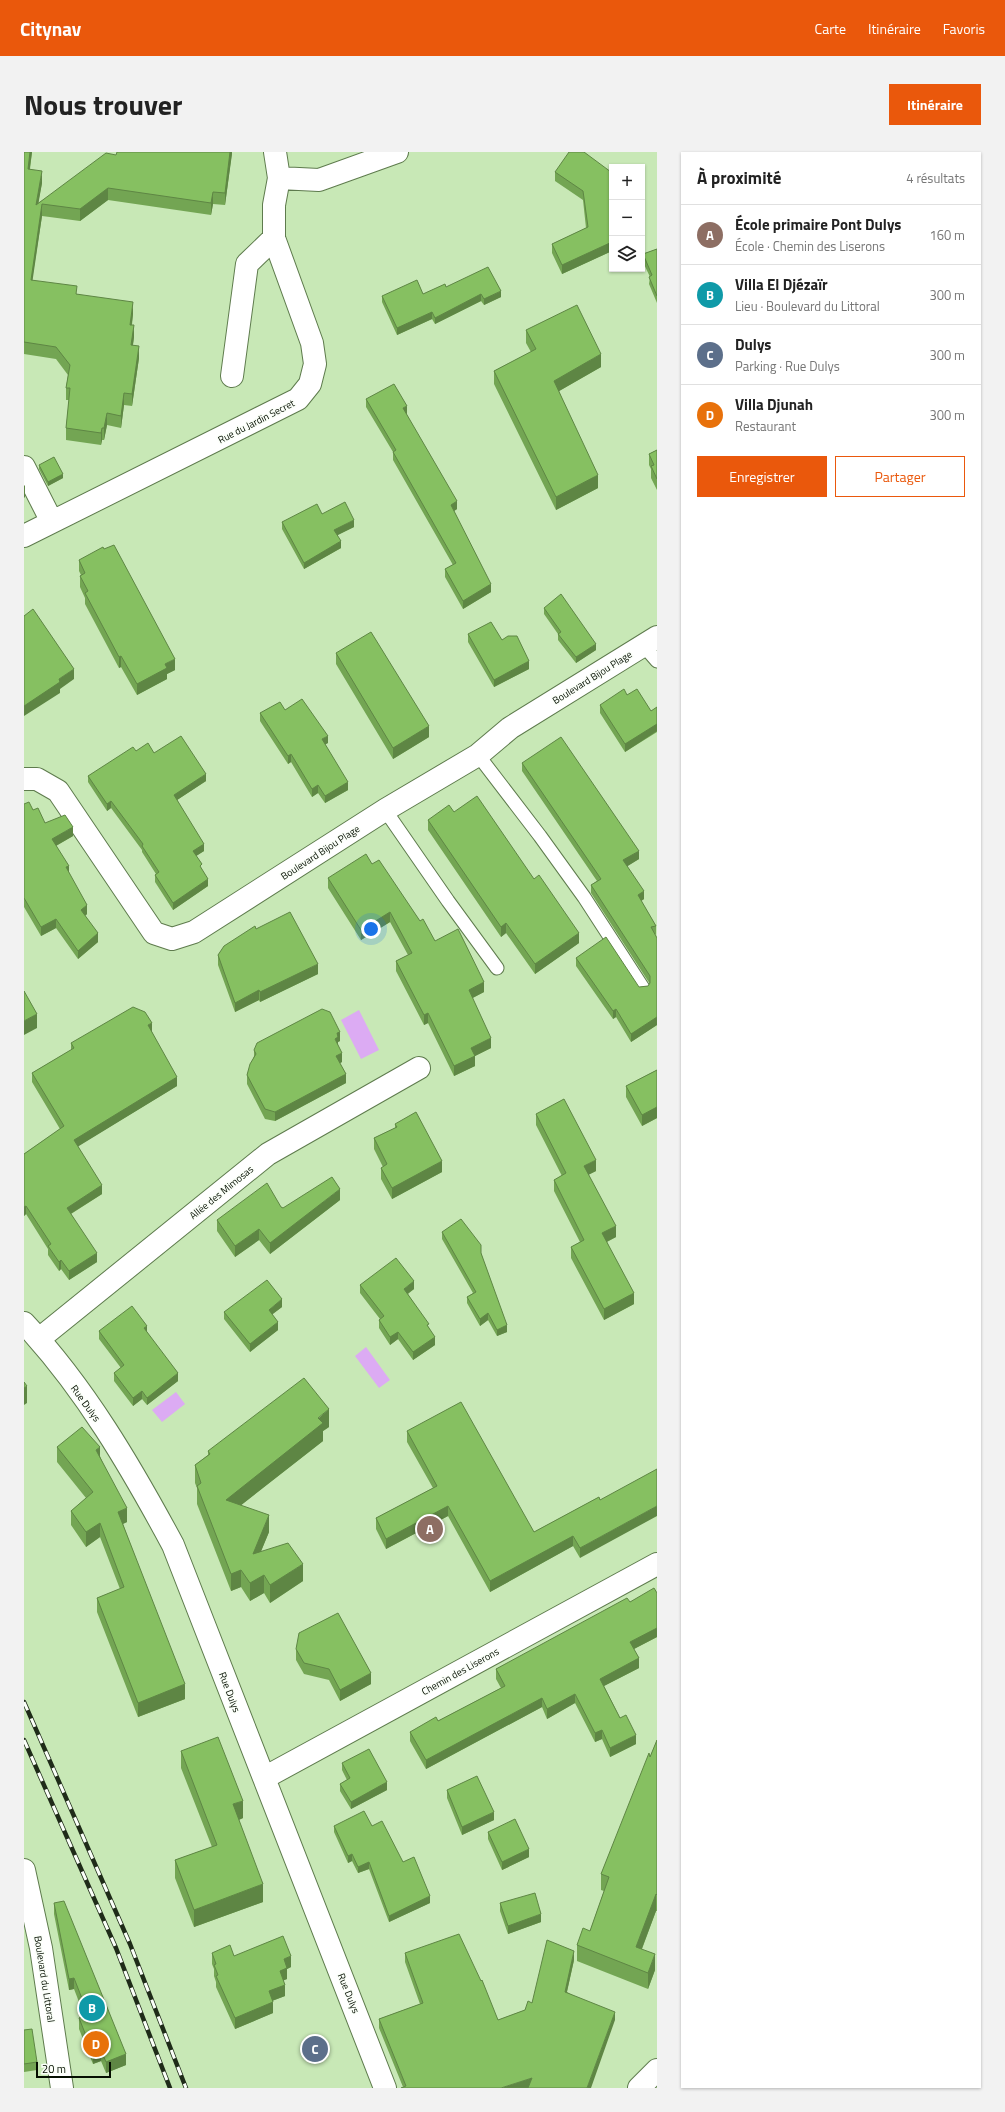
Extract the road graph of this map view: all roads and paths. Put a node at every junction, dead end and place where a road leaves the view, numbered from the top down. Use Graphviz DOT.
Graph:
graph roads {
  1 [pos="275,152"];
  2 [pos="397,152"];
  3 [pos="279,178"];
  4 [pos="274,238"];
  5 [pos="232,376"];
  6 [pos="24,467"];
  7 [pos="52,522"];
  8 [pos="24,536"];
  9 [pos="653,648"];
  10 [pos="478,755"];
  11 [pos="24,779"];
  12 [pos="385,810"];
  13 [pos="497,968"];
  14 [pos="643,988"];
  15 [pos="419,1068"];
  16 [pos="24,1322"];
  17 [pos="39,1339"];
  18 [pos="657,1564"];
  19 [pos="264,1778"];
  20 [pos="24,1870"];
  21 [pos="657,2070"];
  22 [pos="62,2088"];
  23 [pos="385,2088"];
  24 [pos="639,2088"];
  1 -- 3 [label="street, Rue du Jardin Secret"];
  2 -- 3 [label="street"];
  3 -- 4 [label="street, Rue du Jardin Secret"];
  4 -- 5 [label="street"];
  4 -- 7 [label="street, Rue du Jardin Secret"];
  6 -- 7 [label="street"];
  7 -- 8 [label="street, Rue du Jardin Secret"];
  9 -- 10 [label="street, Boulevard Bijou Plage"];
  10 -- 12 [label="street, Boulevard Bijou Plage"];
  10 -- 14 [label="lane"];
  11 -- 12 [label="street, Boulevard Bijou Plage"];
  12 -- 13 [label="lane"];
  15 -- 17 [label="street, Allée des Mimosas"];
  16 -- 17 [label="street, Rue Dulys"];
  17 -- 19 [label="street, Rue Dulys"];
  18 -- 19 [label="street, Chemin des Liserons"];
  19 -- 23 [label="street, Rue Dulys"];
  20 -- 22 [label="street, Boulevard du Littoral"];
  21 -- 24 [label="street"];
}
